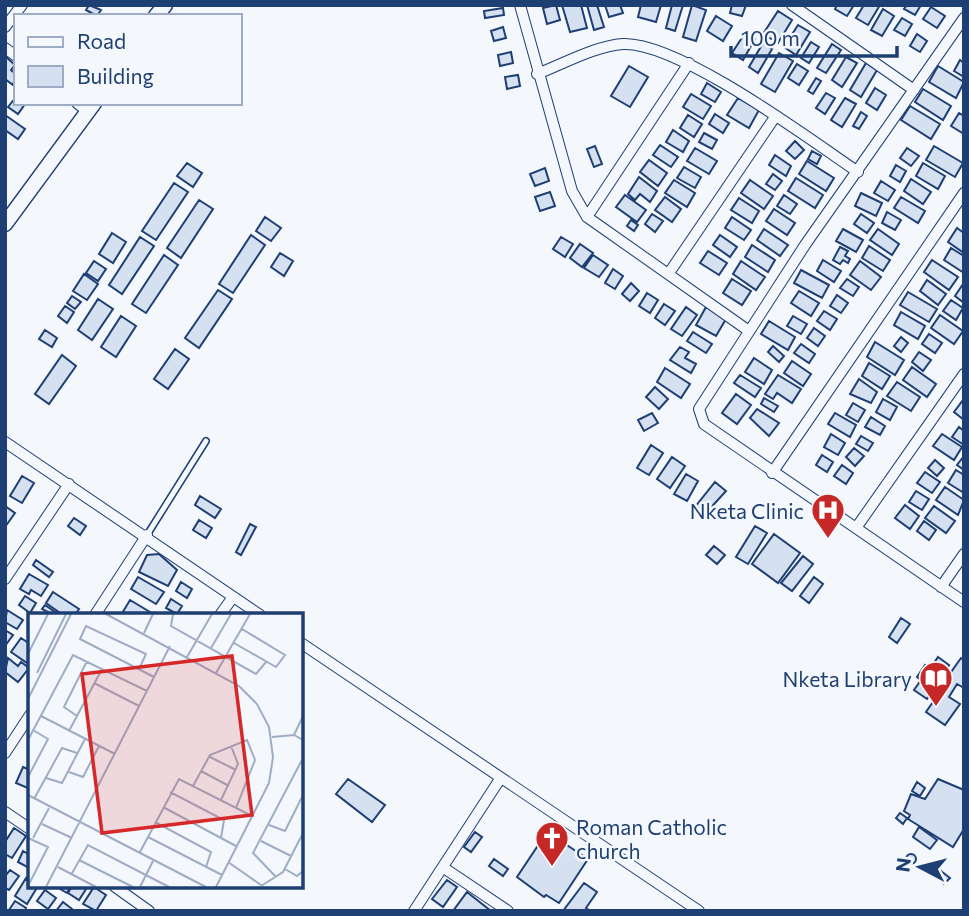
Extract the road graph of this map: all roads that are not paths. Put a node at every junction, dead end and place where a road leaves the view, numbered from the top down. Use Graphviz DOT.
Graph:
graph roads {
  1 [pos="520,5"];
  2 [pos="792,5"];
  3 [pos="964,18"];
  4 [pos="689,63"];
  5 [pos="537,74"];
  6 [pos="914,90"];
  7 [pos="86,106"];
  8 [pos="775,117"];
  9 [pos="858,172"];
  10 [pos="964,193"];
  11 [pos="587,217"];
  12 [pos="5,224"];
  13 [pos="669,273"];
  14 [pos="749,331"];
  15 [pos="964,374"];
  16 [pos="206,441"];
  17 [pos="5,442"];
  18 [pos="772,472"];
  19 [pos="69,484"];
  20 [pos="856,528"];
  21 [pos="147,536"];
  22 [pos="964,554"];
  23 [pos="7,571"];
  24 [pos="941,587"];
  25 [pos="233,597"];
  26 [pos="964,602"];
  27 [pos="96,613"];
  28 [pos="221,613"];
  29 [pos="257,613"];
  30 [pos="303,644"];
  31 [pos="28,718"];
  32 [pos="5,753"];
  33 [pos="500,779"];
  34 [pos="5,812"];
  35 [pos="28,828"];
  36 [pos="444,868"];
  37 [pos="117,888"];
  38 [pos="149,911"];
  39 [pos="414,911"];
  40 [pos="508,911"];
  41 [pos="699,911"];
  1 -- 5 [label="street"];
  2 -- 6 [label="street"];
  3 -- 6 [label="street"];
  4 -- 5 [label="street"];
  4 -- 8 [label="street"];
  4 -- 11 [label="street"];
  5 -- 11 [label="street"];
  6 -- 9 [label="street"];
  7 -- 12 [label="street"];
  8 -- 9 [label="street"];
  8 -- 13 [label="street"];
  9 -- 14 [label="street"];
  10 -- 18 [label="street"];
  11 -- 13 [label="street"];
  13 -- 14 [label="street"];
  14 -- 18 [label="street"];
  15 -- 20 [label="street"];
  16 -- 21 [label="lane"];
  17 -- 19 [label="street"];
  18 -- 20 [label="street"];
  19 -- 21 [label="street"];
  19 -- 23 [label="street"];
  20 -- 24 [label="street"];
  21 -- 25 [label="street"];
  21 -- 27 [label="street"];
  22 -- 24 [label="street"];
  24 -- 26 [label="street"];
  25 -- 28 [label="street"];
  25 -- 29 [label="street"];
  30 -- 33 [label="street"];
  31 -- 32 [label="street"];
  33 -- 36 [label="street"];
  33 -- 41 [label="street"];
  34 -- 35 [label="street"];
  36 -- 39 [label="street"];
  36 -- 40 [label="street"];
  37 -- 38 [label="street"];
}
